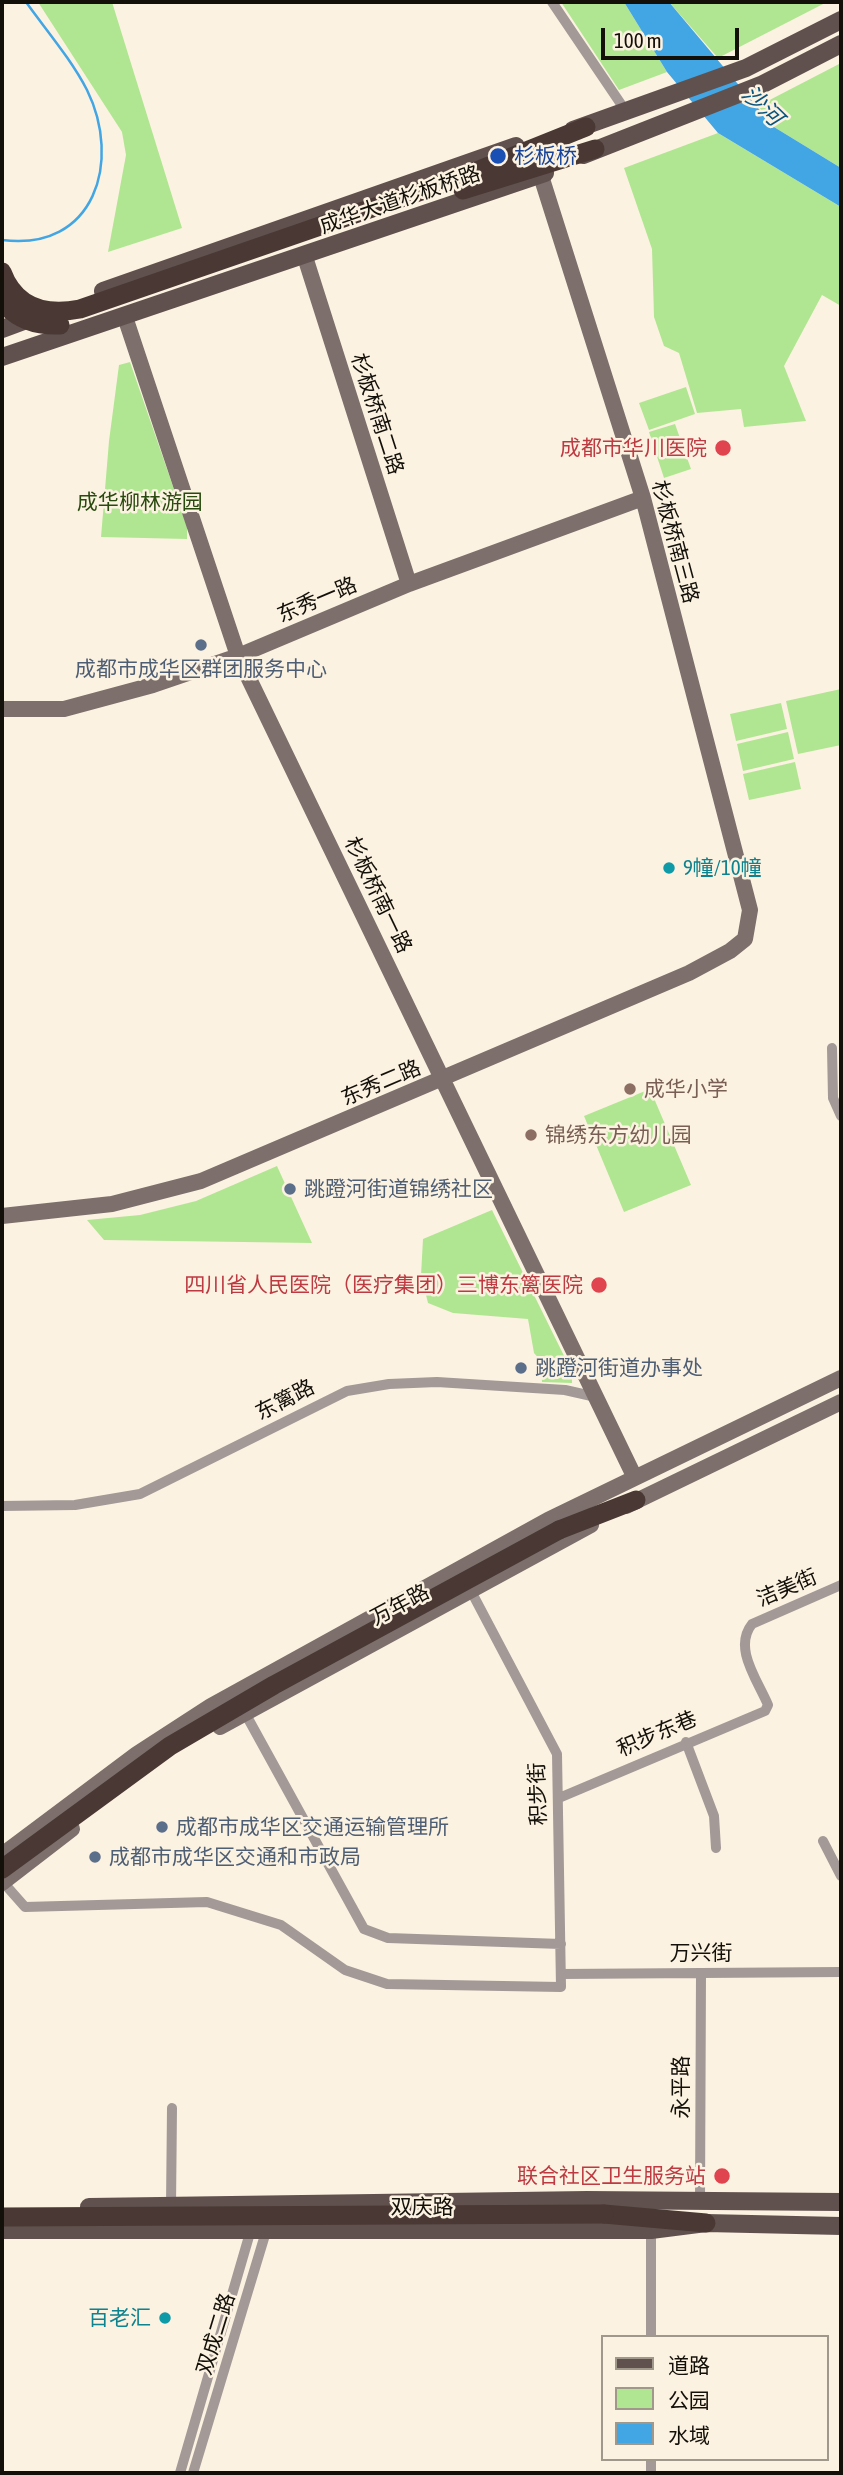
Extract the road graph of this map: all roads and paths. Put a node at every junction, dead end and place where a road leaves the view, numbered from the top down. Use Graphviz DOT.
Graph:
graph roads {
  1 [pos="552,2"];
  2 [pos="841,20"];
  3 [pos="841,44"];
  4 [pos="627,113"];
  5 [pos="586,127"];
  6 [pos="595,149"];
  7 [pos="541,176"];
  8 [pos="461,184"];
  9 [pos="305,257"];
  10 [pos="2,272"];
  11 [pos="2,301"];
  12 [pos="125,317"];
  13 [pos="2,329"];
  14 [pos="2,357"];
  15 [pos="643,498"];
  16 [pos="409,584"];
  17 [pos="238,656"];
  18 [pos="2,709"];
  19 [pos="749,925"];
  20 [pos="832,1048"];
  21 [pos="444,1079"];
  22 [pos="841,1116"];
  23 [pos="2,1216"];
  24 [pos="841,1378"];
  25 [pos="596,1397"];
  26 [pos="841,1402"];
  27 [pos="634,1476"];
  28 [pos="636,1500"];
  29 [pos="2,1506"];
  30 [pos="841,1585"];
  31 [pos="471,1591"];
  32 [pos="286,1664"];
  33 [pos="299,1685"];
  34 [pos="768,1705"];
  35 [pos="245,1713"];
  36 [pos="686,1742"];
  37 [pos="559,1798"];
  38 [pos="823,1841"];
  39 [pos="716,1848"];
  40 [pos="2,1856"];
  41 [pos="841,1876"];
  42 [pos="2,1878"];
  43 [pos="561,1944"];
  44 [pos="841,1972"];
  45 [pos="701,1973"];
  46 [pos="561,1974"];
  47 [pos="172,2108"];
  48 [pos="700,2201"];
  49 [pos="841,2202"];
  50 [pos="261,2205"];
  51 [pos="171,2206"];
  52 [pos="2,2208"];
  53 [pos="2,2217"];
  54 [pos="706,2223"];
  55 [pos="841,2226"];
  56 [pos="2,2230"];
  57 [pos="260,2230"];
  58 [pos="651,2230"];
  59 [pos="651,2335"];
  60 [pos="180,2473"];
  61 [pos="193,2473"];
  1 -- 4 [label="street"];
  2 -- 4 [label="main road, 成华大道杉板桥路"];
  3 -- 6 [label="main road, 成华大道杉板桥路"];
  4 -- 5 [label="main road, 成华大道杉板桥路"];
  5 -- 8 [label="highway"];
  5 -- 13 [label="main road, 成华大道杉板桥路"];
  6 -- 7 [label="main road, 成华大道杉板桥路"];
  6 -- 8 [label="highway"];
  7 -- 9 [label="main road, 成华大道杉板桥路"];
  7 -- 15 [label="street, 杉板桥南三路"];
  8 -- 10 [label="highway, bridge"];
  8 -- 11 [label="highway, bridge"];
  9 -- 12 [label="main road, 成华大道杉板桥路"];
  9 -- 16 [label="street, 杉板桥南二路"];
  12 -- 14 [label="main road, 成华大道杉板桥路"];
  12 -- 17 [label="street, 杉板桥南一路"];
  15 -- 16 [label="street, 东秀一路"];
  15 -- 19 [label="street, 杉板桥南三路"];
  16 -- 17 [label="street, 东秀一路"];
  17 -- 18 [label="street, 东秀一路"];
  17 -- 21 [label="street, 杉板桥南一路"];
  19 -- 21 [label="street, 东秀二路"];
  20 -- 22 [label="street"];
  21 -- 23 [label="street, 东秀二路"];
  21 -- 25 [label="street, 杉板桥南一路"];
  24 -- 27 [label="street, 万年路"];
  25 -- 27 [label="street, 杉板桥南一路"];
  25 -- 29 [label="street, 东篱路"];
  26 -- 28 [label="street, 万年路"];
  27 -- 32 [label="street, 万年路"];
  28 -- 31 [label="street, 万年路"];
  28 -- 42 [label="highway, bridge"];
  30 -- 34 [label="street, 洁美街"];
  31 -- 33 [label="street, 万年路"];
  31 -- 37 [label="street, 积步街"];
  32 -- 33 [label="street"];
  32 -- 40 [label="street, 万年路"];
  33 -- 35 [label="street, 万年路"];
  34 -- 36 [label="street, 积步东巷"];
  35 -- 42 [label="street, 万年路"];
  35 -- 43 [label="street"];
  36 -- 37 [label="street, 积步东巷"];
  36 -- 39 [label="street"];
  37 -- 43 [label="street, 积步街"];
  38 -- 41 [label="street"];
  42 -- 46 [label="street"];
  43 -- 46 [label="street, 积步街"];
  44 -- 45 [label="street, 万兴街"];
  45 -- 46 [label="street, 万兴街"];
  45 -- 48 [label="street, 永平路"];
  47 -- 51 [label="street"];
  48 -- 49 [label="main road, 双庆路"];
  48 -- 50 [label="main road, 双庆路"];
  50 -- 51 [label="main road, 双庆路"];
  50 -- 57 [label="street, 双成二路"];
  50 -- 57 [label="street, 双成二路"];
  51 -- 52 [label="main road, 双庆路"];
  53 -- 54 [label="highway, bridge"];
  54 -- 55 [label="main road, 双庆路"];
  54 -- 58 [label="main road, 双庆路"];
  56 -- 57 [label="main road, 双庆路"];
  57 -- 58 [label="main road, 双庆路"];
  57 -- 60 [label="street, 双成二路"];
  57 -- 61 [label="street, 双成二路"];
  58 -- 59 [label="street"];
}
